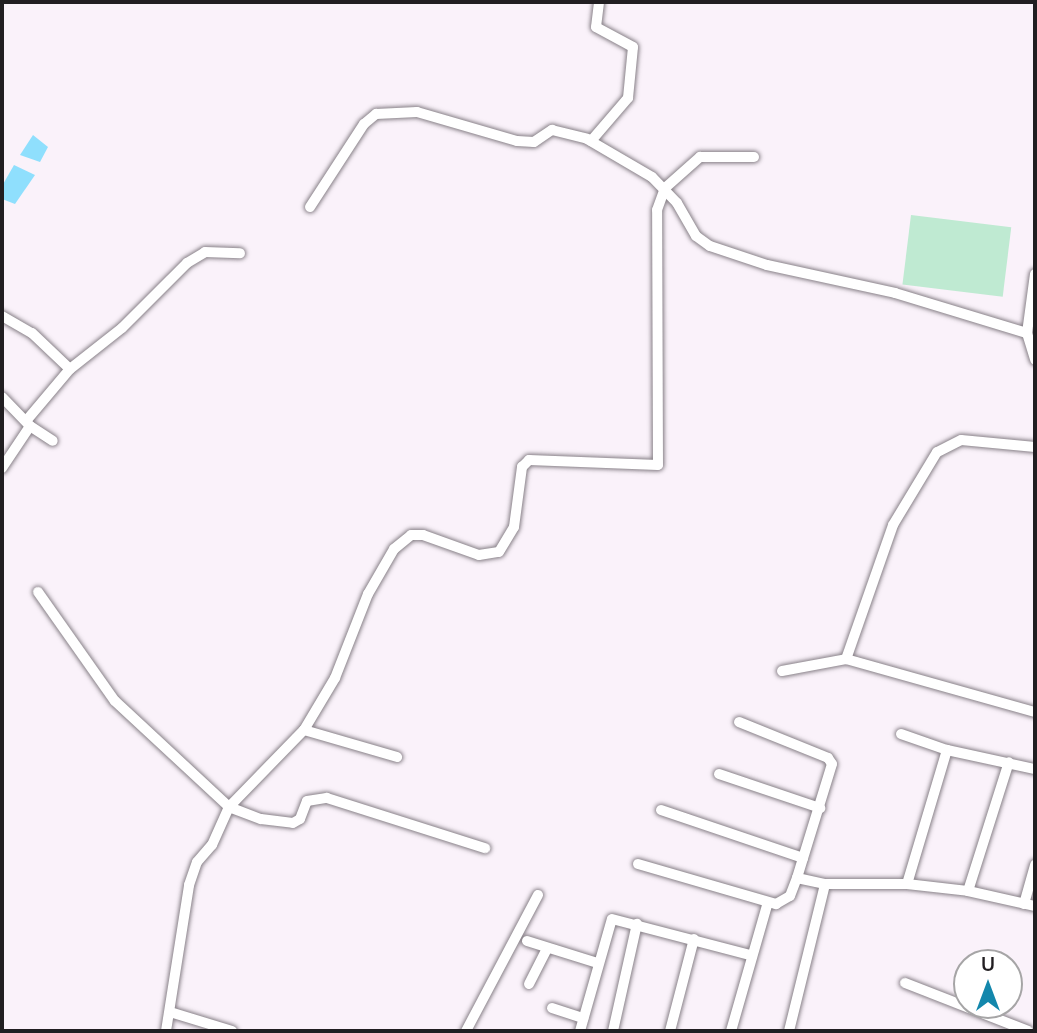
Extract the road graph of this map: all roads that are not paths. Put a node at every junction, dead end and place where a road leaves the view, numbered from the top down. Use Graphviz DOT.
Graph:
graph roads {
  1 [pos="598,2"];
  2 [pos="591,141"];
  3 [pos="754,157"];
  4 [pos="665,188"];
  5 [pos="310,207"];
  6 [pos="240,253"];
  7 [pos="1035,274"];
  8 [pos="1033,310"];
  9 [pos="2,316"];
  10 [pos="1027,333"];
  11 [pos="1035,360"];
  12 [pos="70,369"];
  13 [pos="2,397"];
  14 [pos="28,424"];
  15 [pos="53,441"];
  16 [pos="1035,447"];
  17 [pos="2,468"];
  18 [pos="38,592"];
  19 [pos="846,659"];
  20 [pos="782,671"];
  21 [pos="1035,712"];
  22 [pos="739,722"];
  23 [pos="304,730"];
  24 [pos="901,734"];
  25 [pos="947,750"];
  26 [pos="397,757"];
  27 [pos="1009,761"];
  28 [pos="1035,769"];
  29 [pos="719,774"];
  30 [pos="231,805"];
  31 [pos="820,808"];
  32 [pos="661,810"];
  33 [pos="485,848"];
  34 [pos="803,858"];
  35 [pos="638,864"];
  36 [pos="1035,865"];
  37 [pos="797,878"];
  38 [pos="825,884"];
  39 [pos="907,884"];
  40 [pos="968,891"];
  41 [pos="538,895"];
  42 [pos="768,902"];
  43 [pos="1024,904"];
  44 [pos="1035,906"];
  45 [pos="637,924"];
  46 [pos="694,939"];
  47 [pos="527,941"];
  48 [pos="546,950"];
  49 [pos="750,955"];
  50 [pos="597,963"];
  51 [pos="905,983"];
  52 [pos="529,984"];
  53 [pos="552,1007"];
  54 [pos="170,1012"];
  55 [pos="583,1018"];
  56 [pos="166,1031"];
  57 [pos="232,1031"];
  58 [pos="466,1031"];
  59 [pos="580,1031"];
  60 [pos="613,1031"];
  61 [pos="670,1031"];
  62 [pos="731,1031"];
  63 [pos="789,1031"];
  64 [pos="1028,1031"];
  1 -- 2 [label="street"];
  2 -- 4 [label="street"];
  2 -- 5 [label="street"];
  3 -- 4 [label="street"];
  4 -- 10 [label="street"];
  4 -- 23 [label="street"];
  6 -- 12 [label="street"];
  7 -- 8 [label="street"];
  8 -- 10 [label="street"];
  9 -- 12 [label="street"];
  10 -- 11 [label="street"];
  12 -- 14 [label="street"];
  13 -- 14 [label="street"];
  14 -- 15 [label="street"];
  14 -- 17 [label="street"];
  16 -- 19 [label="street"];
  18 -- 30 [label="street"];
  19 -- 20 [label="street"];
  19 -- 21 [label="street"];
  22 -- 31 [label="street"];
  23 -- 26 [label="street"];
  23 -- 30 [label="street"];
  24 -- 25 [label="street"];
  25 -- 27 [label="street"];
  25 -- 39 [label="street"];
  27 -- 28 [label="street"];
  27 -- 40 [label="street"];
  29 -- 31 [label="street"];
  30 -- 33 [label="street"];
  30 -- 54 [label="street"];
  31 -- 34 [label="street"];
  32 -- 34 [label="street"];
  34 -- 37 [label="street"];
  35 -- 42 [label="street"];
  36 -- 43 [label="street"];
  37 -- 38 [label="street"];
  37 -- 42 [label="street"];
  38 -- 39 [label="street"];
  38 -- 63 [label="street"];
  39 -- 40 [label="street"];
  40 -- 43 [label="street"];
  41 -- 58 [label="street"];
  42 -- 49 [label="street"];
  43 -- 44 [label="street"];
  45 -- 46 [label="street"];
  45 -- 50 [label="street"];
  45 -- 60 [label="street"];
  46 -- 49 [label="street"];
  46 -- 61 [label="street"];
  47 -- 48 [label="street"];
  48 -- 50 [label="street"];
  48 -- 52 [label="street"];
  49 -- 62 [label="street"];
  50 -- 55 [label="street"];
  51 -- 64 [label="street"];
  53 -- 55 [label="street"];
  54 -- 56 [label="street"];
  54 -- 57 [label="street"];
  55 -- 59 [label="street"];
}
